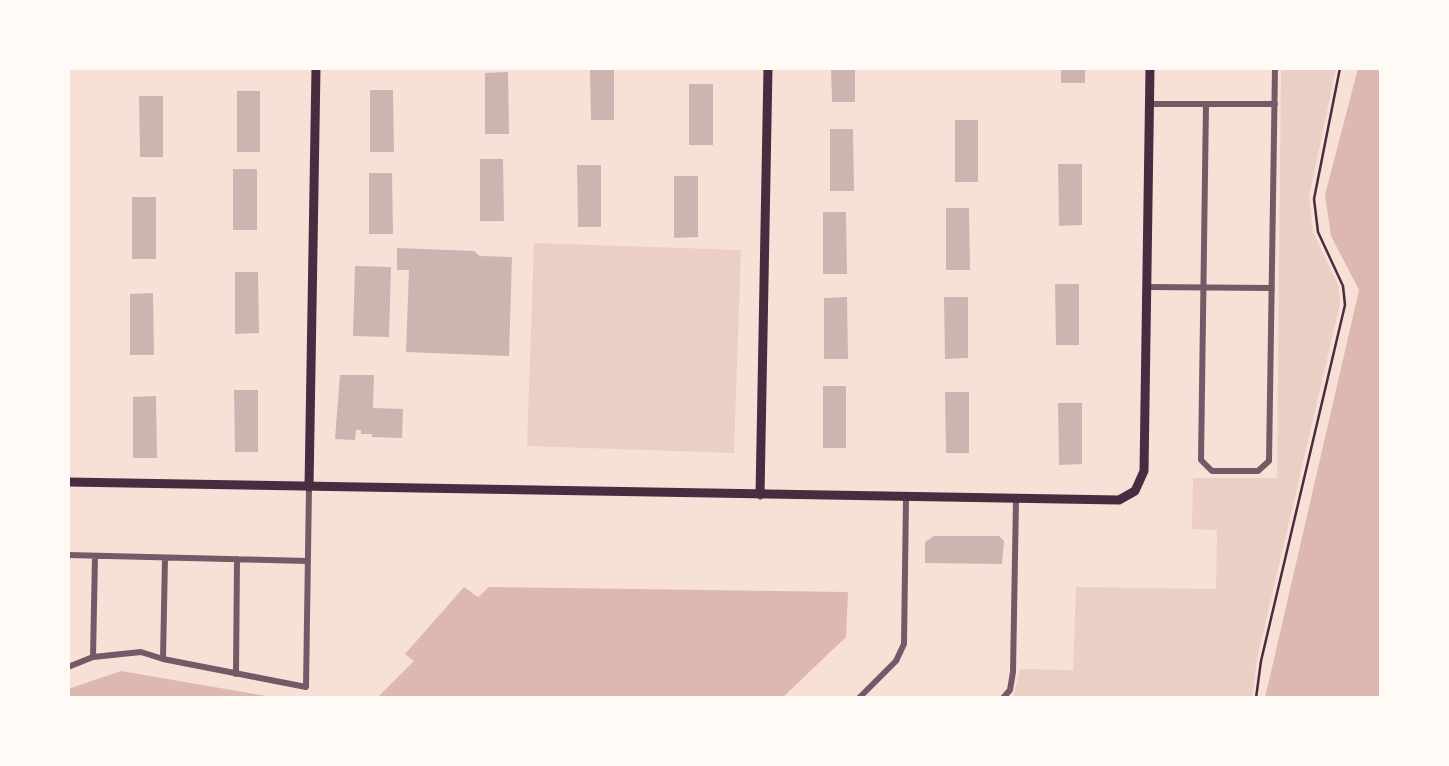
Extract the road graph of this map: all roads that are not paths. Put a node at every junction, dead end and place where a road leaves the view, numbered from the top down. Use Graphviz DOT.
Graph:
graph roads {
  1 [pos="316,68"];
  2 [pos="768,68"];
  3 [pos="1150,68"];
  4 [pos="1275,68"];
  5 [pos="1149,104"];
  6 [pos="1206,104"];
  7 [pos="1275,104"];
  8 [pos="1146,288"];
  9 [pos="1204,288"];
  10 [pos="1272,288"];
  11 [pos="68,482"];
  12 [pos="310,486"];
  13 [pos="760,495"];
  14 [pos="906,498"];
  15 [pos="1016,500"];
  16 [pos="68,556"];
  17 [pos="95,556"];
  18 [pos="165,558"];
  19 [pos="237,559"];
  20 [pos="308,561"];
  21 [pos="94,657"];
  22 [pos="164,659"];
  23 [pos="68,667"];
  24 [pos="236,674"];
  25 [pos="859,698"];
  26 [pos="1003,698"];
  1 -- 12 [label="main road"];
  2 -- 13 [label="main road"];
  3 -- 5 [label="main road"];
  4 -- 7 [label="street"];
  5 -- 6 [label="street"];
  5 -- 8 [label="main road"];
  6 -- 7 [label="street"];
  6 -- 9 [label="street"];
  7 -- 10 [label="street"];
  8 -- 9 [label="street"];
  8 -- 15 [label="main road"];
  9 -- 10 [label="street"];
  9 -- 10 [label="street"];
  11 -- 12 [label="main road"];
  12 -- 13 [label="main road"];
  12 -- 20 [label="street"];
  13 -- 14 [label="main road"];
  14 -- 15 [label="main road"];
  14 -- 25 [label="street"];
  15 -- 26 [label="street"];
  16 -- 17 [label="street"];
  17 -- 18 [label="street"];
  17 -- 21 [label="street"];
  18 -- 19 [label="street"];
  18 -- 22 [label="street"];
  19 -- 20 [label="street"];
  19 -- 24 [label="street"];
  20 -- 24 [label="street"];
  21 -- 22 [label="street"];
  21 -- 23 [label="street"];
  22 -- 24 [label="street"];
}
